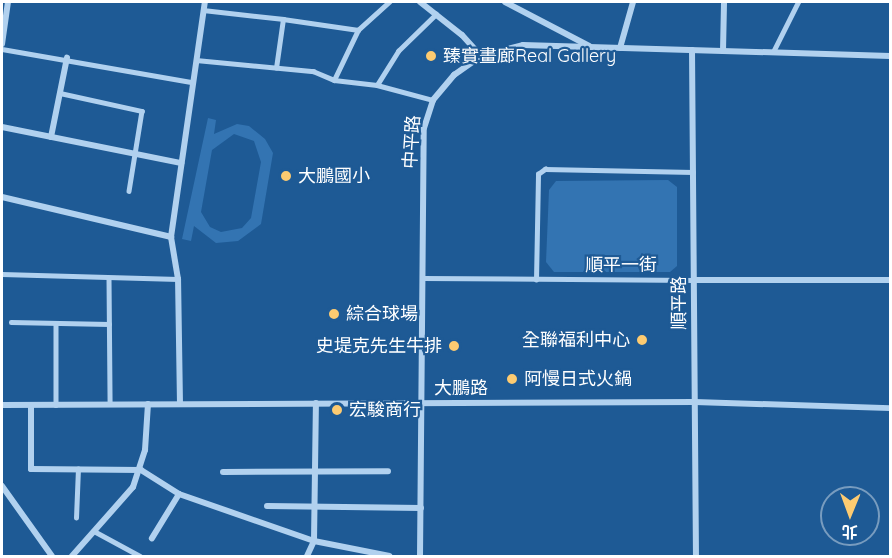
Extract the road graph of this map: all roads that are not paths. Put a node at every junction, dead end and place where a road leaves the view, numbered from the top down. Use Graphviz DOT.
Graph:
graph roads {
  1 [pos="8,2"];
  2 [pos="205,2"];
  3 [pos="389,2"];
  4 [pos="420,2"];
  5 [pos="505,2"];
  6 [pos="633,2"];
  7 [pos="724,2"];
  8 [pos="798,2"];
  9 [pos="203,10"];
  10 [pos="436,14"];
  11 [pos="283,19"];
  12 [pos="358,30"];
  13 [pos="2,44"];
  14 [pos="590,47"];
  15 [pos="620,48"];
  16 [pos="2,49"];
  17 [pos="692,50"];
  18 [pos="723,51"];
  19 [pos="772,52"];
  20 [pos="481,56"];
  21 [pos="891,56"];
  22 [pos="67,58"];
  23 [pos="196,60"];
  24 [pos="276,68"];
  25 [pos="334,80"];
  26 [pos="192,82"];
  27 [pos="377,85"];
  28 [pos="60,93"];
  29 [pos="433,100"];
  30 [pos="2,127"];
  31 [pos="51,137"];
  32 [pos="135,154"];
  33 [pos="182,163"];
  34 [pos="693,172"];
  35 [pos="129,191"];
  36 [pos="2,197"];
  37 [pos="171,237"];
  38 [pos="2,273"];
  39 [pos="109,278"];
  40 [pos="423,278"];
  41 [pos="178,279"];
  42 [pos="536,280"];
  43 [pos="694,280"];
  44 [pos="891,280"];
  45 [pos="10,322"];
  46 [pos="56,323"];
  47 [pos="109,324"];
  48 [pos="695,402"];
  49 [pos="316,403"];
  50 [pos="422,403"];
  51 [pos="110,404"];
  52 [pos="148,404"];
  53 [pos="180,404"];
  54 [pos="2,405"];
  55 [pos="31,405"];
  56 [pos="56,405"];
  57 [pos="891,408"];
  58 [pos="78,469"];
  59 [pos="141,470"];
  60 [pos="315,471"];
  61 [pos="388,471"];
  62 [pos="223,472"];
  63 [pos="2,486"];
  64 [pos="179,494"];
  65 [pos="267,506"];
  66 [pos="315,506"];
  67 [pos="421,508"];
  68 [pos="76,518"];
  69 [pos="94,531"];
  70 [pos="152,538"];
  71 [pos="314,541"];
  72 [pos="129,554"];
  73 [pos="52,556"];
  74 [pos="72,556"];
  75 [pos="140,556"];
  76 [pos="307,556"];
  77 [pos="390,556"];
  78 [pos="420,556"];
  79 [pos="696,556"];
  1 -- 13 [label="street"];
  2 -- 9 [label="street"];
  3 -- 12 [label="lane"];
  4 -- 10 [label="street"];
  5 -- 14 [label="street"];
  6 -- 15 [label="street"];
  7 -- 18 [label="street"];
  8 -- 19 [label="lane"];
  9 -- 11 [label="lane"];
  9 -- 23 [label="street"];
  10 -- 20 [label="street"];
  10 -- 27 [label="lane"];
  11 -- 12 [label="lane"];
  11 -- 24 [label="lane"];
  12 -- 25 [label="lane"];
  14 -- 15 [label="street, 中平路"];
  14 -- 20 [label="street, 中平路"];
  15 -- 17 [label="street, 中平路"];
  16 -- 22 [label="lane"];
  17 -- 18 [label="street, 中平路"];
  17 -- 34 [label="street, 順平路"];
  18 -- 19 [label="street, 中平路"];
  19 -- 21 [label="street, 中平路"];
  20 -- 29 [label="street, 中平路"];
  22 -- 26 [label="lane"];
  22 -- 28 [label="street"];
  23 -- 24 [label="lane"];
  23 -- 26 [label="street"];
  24 -- 25 [label="lane"];
  25 -- 27 [label="lane"];
  26 -- 33 [label="street"];
  27 -- 29 [label="lane"];
  28 -- 31 [label="street"];
  28 -- 32 [label="lane"];
  29 -- 40 [label="street, 中平路"];
  30 -- 31 [label="street"];
  31 -- 32 [label="street"];
  32 -- 33 [label="street"];
  32 -- 35 [label="lane"];
  33 -- 37 [label="street"];
  34 -- 42 [label="lane"];
  34 -- 43 [label="street, 順平路"];
  36 -- 37 [label="street"];
  37 -- 41 [label="street"];
  38 -- 39 [label="lane"];
  39 -- 41 [label="lane"];
  39 -- 47 [label="lane"];
  40 -- 42 [label="lane, 順平一街"];
  40 -- 50 [label="street, 中平路"];
  41 -- 53 [label="street"];
  42 -- 43 [label="lane, 順平一街"];
  43 -- 44 [label="street, 順平一街"];
  43 -- 48 [label="street, 順平路"];
  45 -- 46 [label="lane"];
  46 -- 47 [label="lane"];
  46 -- 56 [label="lane"];
  47 -- 51 [label="lane"];
  48 -- 50 [label="street, 大鵬路"];
  48 -- 57 [label="street, 大鵬路"];
  48 -- 79 [label="street, 順平路"];
  49 -- 50 [label="street, 大鵬路"];
  49 -- 53 [label="street, 大鵬路"];
  49 -- 60 [label="street"];
  50 -- 67 [label="street, 中平路"];
  51 -- 52 [label="street, 大鵬路"];
  51 -- 56 [label="street, 大鵬路"];
  52 -- 53 [label="street, 大鵬路"];
  52 -- 59 [label="street"];
  54 -- 55 [label="street, 大鵬路"];
  55 -- 56 [label="street, 大鵬路"];
  55 -- 58 [label="street"];
  58 -- 59 [label="street"];
  58 -- 68 [label="lane"];
  59 -- 64 [label="street"];
  59 -- 69 [label="street"];
  60 -- 61 [label="street"];
  60 -- 62 [label="street"];
  60 -- 66 [label="street"];
  63 -- 73 [label="street"];
  64 -- 70 [label="street"];
  64 -- 71 [label="street"];
  65 -- 66 [label="street"];
  66 -- 67 [label="street"];
  66 -- 71 [label="street"];
  67 -- 78 [label="street, 中平路"];
  69 -- 72 [label="lane"];
  69 -- 74 [label="street"];
  71 -- 76 [label="street"];
  71 -- 77 [label="street"];
  72 -- 75 [label="lane"];
}
